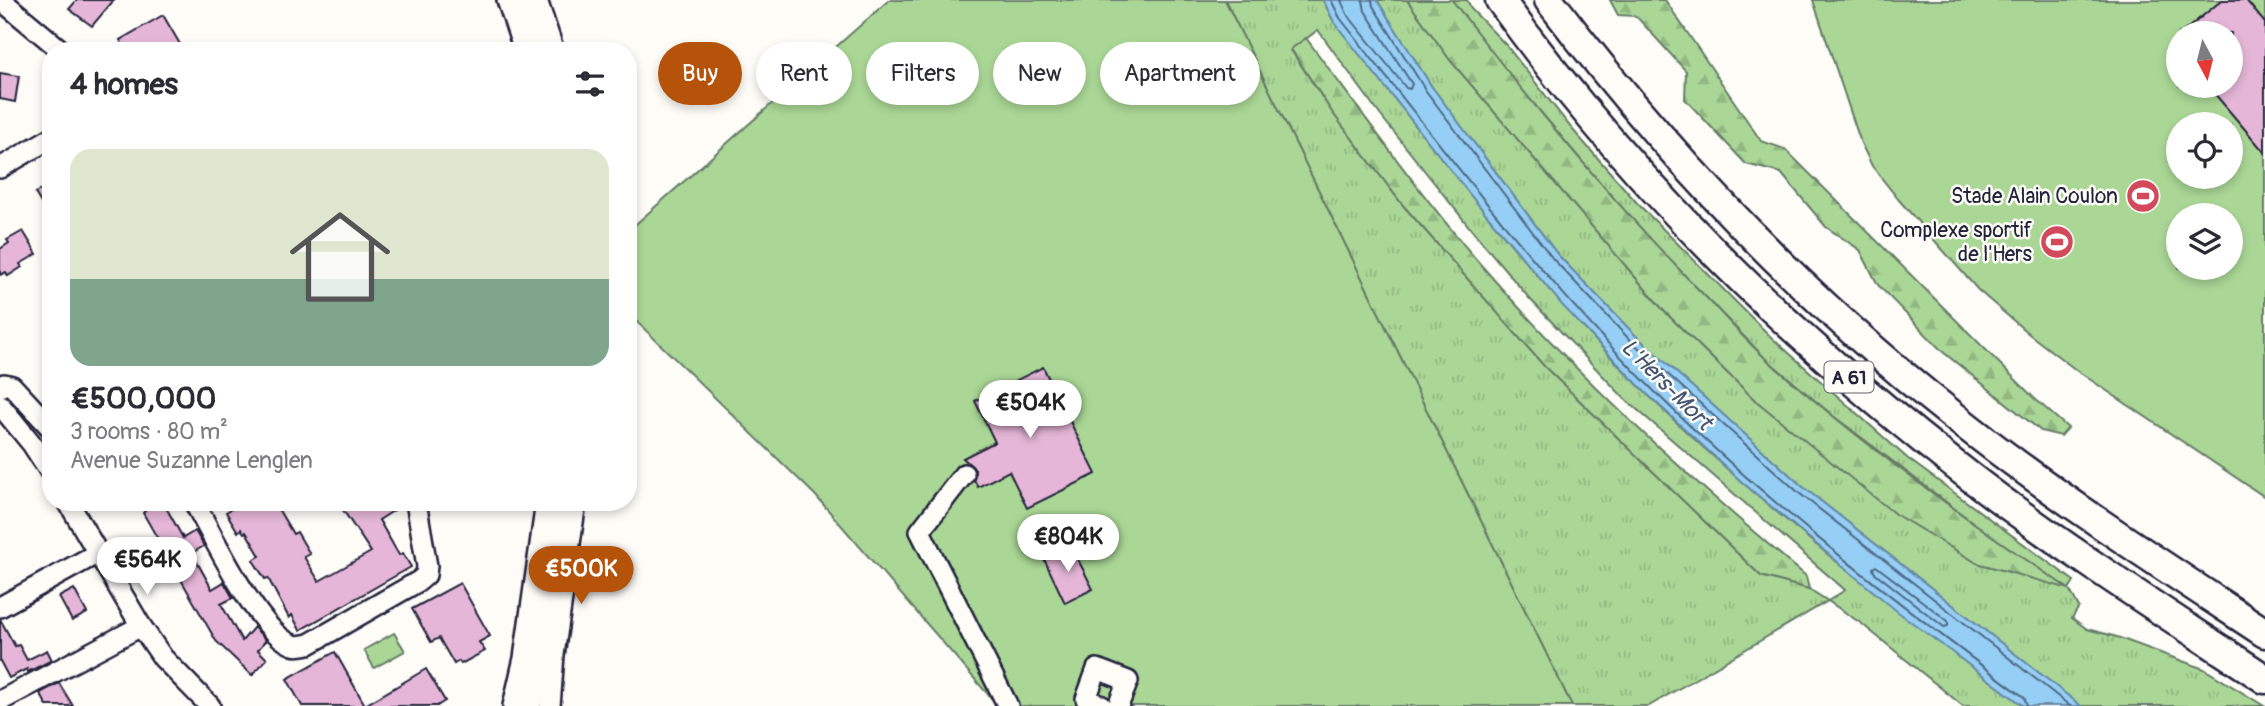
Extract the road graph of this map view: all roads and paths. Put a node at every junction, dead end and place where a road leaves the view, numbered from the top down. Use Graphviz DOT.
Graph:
graph roads {
  1 [pos="1,0"];
  2 [pos="507,0"];
  3 [pos="522,0"];
  4 [pos="537,0"];
  5 [pos="1500,0"];
  6 [pos="1549,0"];
  7 [pos="51,42"];
  8 [pos="521,42"];
  9 [pos="536,42"];
  10 [pos="551,42"];
  11 [pos="42,143"];
  12 [pos="0,168"];
  13 [pos="0,387"];
  14 [pos="0,405"];
  15 [pos="42,419"];
  16 [pos="42,439"];
  17 [pos="32,444"];
  18 [pos="42,459"];
  19 [pos="964,474"];
  20 [pos="73,511"];
  21 [pos="199,511"];
  22 [pos="418,511"];
  23 [pos="546,511"];
  24 [pos="559,511"];
  25 [pos="575,511"];
  26 [pos="98,553"];
  27 [pos="0,607"];
  28 [pos="141,626"];
  29 [pos="2265,632"];
  30 [pos="2265,679"];
  31 [pos="0,701"];
  32 [pos="1087,704"];
  33 [pos="209,706"];
  34 [pos="513,706"];
  35 [pos="531,706"];
  36 [pos="550,706"];
  37 [pos="1008,706"];
  38 [pos="1118,706"];
  1 -- 7 [label="street"];
  2 -- 8 [label="street"];
  3 -- 9 [label="street"];
  4 -- 10 [label="street"];
  5 -- 30 [label="highway, A 61"];
  6 -- 29 [label="highway, A 61"];
  11 -- 12 [label="street"];
  13 -- 15 [label="street"];
  14 -- 17 [label="street"];
  16 -- 17 [label="street"];
  17 -- 18 [label="street"];
  19 -- 37 [label="street"];
  20 -- 26 [label="street"];
  21 -- 22 [label="street"];
  23 -- 34 [label="street"];
  24 -- 35 [label="street"];
  25 -- 36 [label="street"];
  26 -- 27 [label="street"];
  26 -- 28 [label="street"];
  28 -- 31 [label="street"];
  28 -- 33 [label="street"];
  32 -- 38 [label="street"];
}
